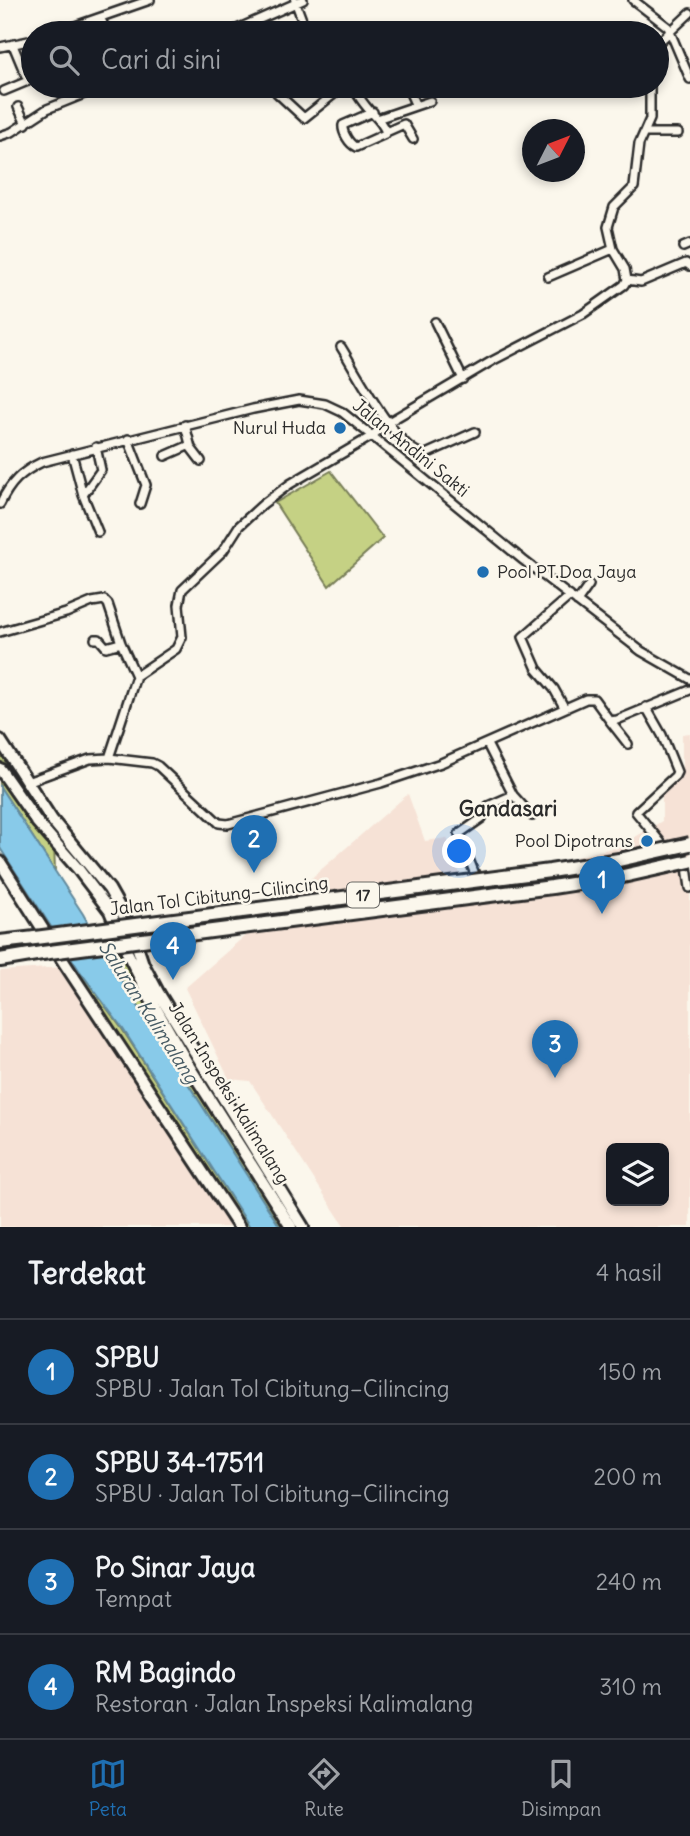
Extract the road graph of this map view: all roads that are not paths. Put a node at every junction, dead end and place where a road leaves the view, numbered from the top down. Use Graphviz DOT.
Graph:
graph roads {
  1 [pos="150,0"];
  2 [pos="633,0"];
  3 [pos="298,1"];
  4 [pos="280,5"];
  5 [pos="690,13"];
  6 [pos="101,19"];
  7 [pos="94,21"];
  8 [pos="250,21"];
  9 [pos="304,21"];
  10 [pos="660,21"];
  11 [pos="670,33"];
  12 [pos="21,43"];
  13 [pos="13,45"];
  14 [pos="0,47"];
  15 [pos="21,64"];
  16 [pos="690,79"];
  17 [pos="21,84"];
  18 [pos="4,91"];
  19 [pos="73,98"];
  20 [pos="282,98"];
  21 [pos="329,98"];
  22 [pos="360,98"];
  23 [pos="412,98"];
  24 [pos="650,98"];
  25 [pos="430,101"];
  26 [pos="415,104"];
  27 [pos="18,107"];
  28 [pos="373,112"];
  29 [pos="380,118"];
  30 [pos="26,124"];
  31 [pos="386,132"];
  32 [pos="678,132"];
  33 [pos="644,133"];
  34 [pos="0,136"];
  35 [pos="413,139"];
  36 [pos="613,249"];
  37 [pos="690,266"];
  38 [pos="548,277"];
  39 [pos="627,280"];
  40 [pos="643,281"];
  41 [pos="647,289"];
  42 [pos="435,322"];
  43 [pos="341,347"];
  44 [pos="463,379"];
  45 [pos="387,423"];
  46 [pos="185,425"];
  47 [pos="475,432"];
  48 [pos="372,436"];
  49 [pos="128,439"];
  50 [pos="190,444"];
  51 [pos="96,447"];
  52 [pos="72,454"];
  53 [pos="165,456"];
  54 [pos="201,461"];
  55 [pos="83,495"];
  56 [pos="0,504"];
  57 [pos="140,504"];
  58 [pos="98,532"];
  59 [pos="589,585"];
  60 [pos="570,596"];
  61 [pos="577,601"];
  62 [pos="0,632"];
  63 [pos="95,639"];
  64 [pos="121,643"];
  65 [pos="136,676"];
  66 [pos="690,679"];
  67 [pos="690,690"];
  68 [pos="564,707"];
  69 [pos="646,707"];
  70 [pos="610,721"];
  71 [pos="0,740"];
  72 [pos="486,744"];
  73 [pos="628,744"];
  74 [pos="109,758"];
  75 [pos="0,769"];
  76 [pos="27,782"];
  77 [pos="513,795"];
  78 [pos="532,816"];
  79 [pos="58,838"];
  80 [pos="690,846"];
  81 [pos="669,853"];
  82 [pos="689,860"];
  83 [pos="0,862"];
  84 [pos="623,867"];
  85 [pos="481,888"];
  86 [pos="690,888"];
  87 [pos="132,933"];
  88 [pos="114,935"];
  89 [pos="0,940"];
  90 [pos="46,943"];
  91 [pos="0,960"];
  92 [pos="245,1132"];
  93 [pos="235,1139"];
  94 [pos="239,1227"];
  95 [pos="291,1227"];
  96 [pos="303,1227"];
  1 -- 6 [label="street"];
  2 -- 10 [label="street"];
  3 -- 4 [label="street"];
  3 -- 9 [label="street"];
  4 -- 8 [label="street"];
  5 -- 11 [label="street"];
  6 -- 7 [label="street"];
  11 -- 16 [label="street"];
  12 -- 13 [label="street"];
  13 -- 14 [label="street"];
  13 -- 15 [label="street"];
  17 -- 18 [label="street"];
  19 -- 30 [label="street"];
  20 -- 21 [label="street"];
  22 -- 28 [label="street"];
  23 -- 26 [label="street"];
  24 -- 33 [label="street"];
  25 -- 26 [label="street"];
  26 -- 29 [label="street"];
  27 -- 30 [label="street"];
  28 -- 29 [label="street"];
  28 -- 31 [label="street"];
  29 -- 31 [label="street"];
  30 -- 34 [label="street"];
  31 -- 35 [label="street"];
  32 -- 33 [label="street"];
  33 -- 36 [label="street"];
  36 -- 38 [label="street"];
  36 -- 39 [label="street"];
  37 -- 40 [label="street"];
  39 -- 40 [label="street"];
  39 -- 44 [label="street"];
  40 -- 41 [label="street"];
  42 -- 44 [label="street"];
  43 -- 45 [label="street"];
  44 -- 45 [label="street"];
  45 -- 47 [label="street"];
  45 -- 48 [label="street"];
  46 -- 48 [label="street, Jalan Andini Sakti"];
  46 -- 49 [label="street, Jalan Andini Sakti"];
  46 -- 50 [label="street"];
  48 -- 60 [label="street, Jalan Andini Sakti"];
  48 -- 65 [label="street"];
  49 -- 51 [label="street, Jalan Andini Sakti"];
  49 -- 57 [label="street"];
  50 -- 53 [label="street"];
  50 -- 54 [label="street"];
  51 -- 52 [label="street, Jalan Andini Sakti"];
  51 -- 55 [label="street"];
  52 -- 55 [label="street"];
  52 -- 56 [label="street, Jalan Andini Sakti"];
  55 -- 58 [label="street"];
  59 -- 61 [label="street"];
  60 -- 61 [label="street, Jalan Andini Sakti"];
  60 -- 68 [label="street"];
  61 -- 66 [label="street, Jalan Andini Sakti"];
  62 -- 64 [label="street"];
  63 -- 64 [label="street"];
  64 -- 65 [label="street"];
  65 -- 74 [label="street"];
  67 -- 69 [label="street"];
  68 -- 70 [label="street"];
  68 -- 72 [label="street"];
  69 -- 70 [label="street"];
  69 -- 81 [label="street"];
  70 -- 73 [label="street"];
  71 -- 76 [label="main road, Jalan Inspeksi Kalimalang"];
  72 -- 74 [label="street"];
  72 -- 77 [label="street"];
  74 -- 76 [label="street"];
  75 -- 79 [label="main road, Jalan Inspeksi Kalimalang"];
  76 -- 79 [label="main road, Jalan Inspeksi Kalimalang"];
  77 -- 78 [label="street"];
  77 -- 85 [label="street"];
  79 -- 87 [label="main road, Jalan Inspeksi Kalimalang"];
  79 -- 88 [label="main road, Jalan Inspeksi Kalimalang"];
  80 -- 81 [label="main road"];
  80 -- 90 [label="highway, Jalan Tol Cibitung–Cilincing / 17, bridge"];
  81 -- 84 [label="main road"];
  82 -- 84 [label="main road"];
  82 -- 86 [label="street"];
  82 -- 90 [label="highway, Jalan Tol Cibitung–Cilincing / 17, bridge"];
  83 -- 90 [label="main road"];
  84 -- 85 [label="main road"];
  85 -- 87 [label="main road"];
  87 -- 88 [label="main road"];
  87 -- 92 [label="main road, Jalan Inspeksi Kalimalang"];
  88 -- 90 [label="main road, bridge"];
  88 -- 93 [label="main road, Jalan Inspeksi Kalimalang"];
  89 -- 90 [label="highway"];
  90 -- 91 [label="highway, Jalan Tol Cibitung–Cilincing / 17"];
  90 -- 94 [label="main road"];
  92 -- 93 [label="main road"];
  92 -- 96 [label="main road, Jalan Inspeksi Kalimalang"];
  93 -- 95 [label="main road, Jalan Inspeksi Kalimalang"];
}
